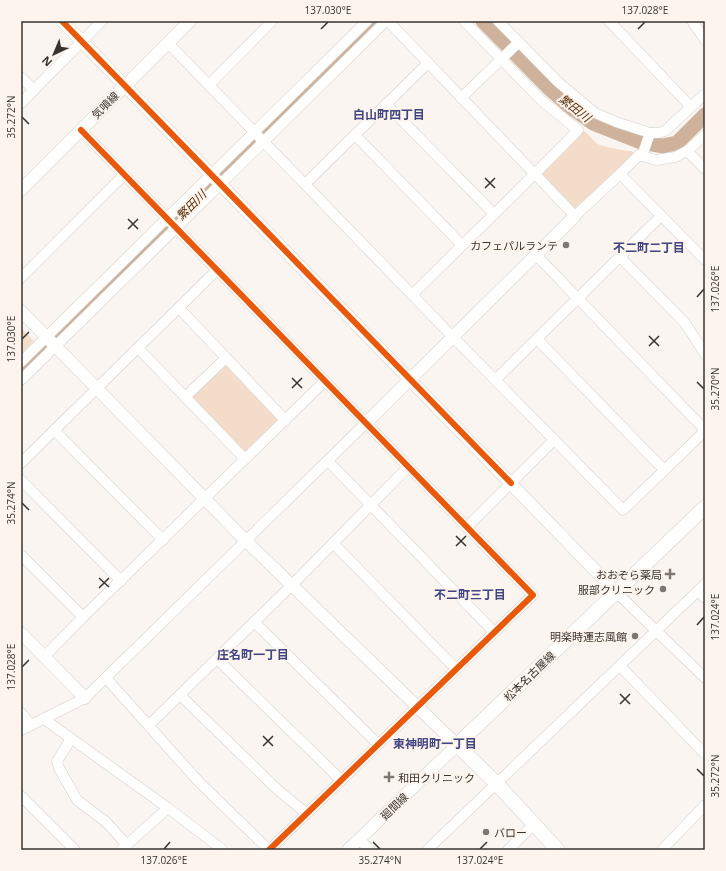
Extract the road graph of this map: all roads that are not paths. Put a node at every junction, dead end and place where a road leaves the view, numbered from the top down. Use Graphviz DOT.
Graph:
graph roads {
  1 [pos="62,21"];
  2 [pos="102,21"];
  3 [pos="190,21"];
  4 [pos="272,21"];
  5 [pos="367,21"];
  6 [pos="387,21"];
  7 [pos="464,21"];
  8 [pos="498,21"];
  9 [pos="609,21"];
  10 [pos="692,21"];
  11 [pos="705,40"];
  12 [pos="82,41"];
  13 [pos="519,42"];
  14 [pos="168,43"];
  15 [pos="501,60"];
  16 [pos="428,63"];
  17 [pos="21,77"];
  18 [pos="125,85"];
  19 [pos="209,85"];
  20 [pos="34,90"];
  21 [pos="705,94"];
  22 [pos="461,98"];
  23 [pos="21,103"];
  24 [pos="386,104"];
  25 [pos="690,106"];
  26 [pos="81,130"];
  27 [pos="255,132"];
  28 [pos="650,133"];
  29 [pos="355,135"];
  30 [pos="705,135"];
  31 [pos="264,142"];
  32 [pos="687,151"];
  33 [pos="642,156"];
  34 [pos="705,169"];
  35 [pos="620,174"];
  36 [pos="211,175"];
  37 [pos="535,175"];
  38 [pos="124,176"];
  39 [pos="220,184"];
  40 [pos="305,184"];
  41 [pos="21,190"];
  42 [pos="494,214"];
  43 [pos="575,216"];
  44 [pos="662,216"];
  45 [pos="167,218"];
  46 [pos="176,228"];
  47 [pos="462,245"];
  48 [pos="536,255"];
  49 [pos="620,257"];
  50 [pos="705,260"];
  51 [pos="217,270"];
  52 [pos="21,278"];
  53 [pos="412,295"];
  54 [pos="578,298"];
  55 [pos="178,308"];
  56 [pos="21,311"];
  57 [pos="47,337"];
  58 [pos="453,337"];
  59 [pos="536,338"];
  60 [pos="56,345"];
  61 [pos="138,348"];
  62 [pos="705,354"];
  63 [pos="226,358"];
  64 [pos="21,362"];
  65 [pos="21,380"];
  66 [pos="410,380"];
  67 [pos="495,380"];
  68 [pos="325,381"];
  69 [pos="98,388"];
  70 [pos="185,397"];
  71 [pos="285,420"];
  72 [pos="366,423"];
  73 [pos="54,430"];
  74 [pos="705,430"];
  75 [pos="554,440"];
  76 [pos="245,459"];
  77 [pos="328,461"];
  78 [pos="21,463"];
  79 [pos="408,467"];
  80 [pos="664,470"];
  81 [pos="21,480"];
  82 [pos="511,483"];
  83 [pos="205,499"];
  84 [pos="371,505"];
  85 [pos="705,507"];
  86 [pos="467,527"];
  87 [pos="163,540"];
  88 [pos="246,541"];
  89 [pos="333,543"];
  90 [pos="21,555"];
  91 [pos="121,581"];
  92 [pos="292,585"];
  93 [pos="703,591"];
  94 [pos="616,592"];
  95 [pos="83,617"];
  96 [pos="254,622"];
  97 [pos="656,631"];
  98 [pos="494,632"];
  99 [pos="21,633"];
  100 [pos="44,657"];
  101 [pos="217,659"];
  102 [pos="620,666"];
  103 [pos="456,669"];
  104 [pos="106,678"];
  105 [pos="705,678"];
  106 [pos="180,695"];
  107 [pos="85,698"];
  108 [pos="417,706"];
  109 [pos="21,713"];
  110 [pos="44,719"];
  111 [pos="31,725"];
  112 [pos="149,725"];
  113 [pos="21,730"];
  114 [pos="71,739"];
  115 [pos="378,744"];
  116 [pos="457,745"];
  117 [pos="705,754"];
  118 [pos="341,780"];
  119 [pos="496,784"];
  120 [pos="21,796"];
  121 [pos="705,805"];
  122 [pos="168,808"];
  123 [pos="306,813"];
  124 [pos="534,824"];
  125 [pos="359,839"];
  126 [pos="124,848"];
  127 [pos="665,849"];
  128 [pos="75,850"];
  129 [pos="223,850"];
  130 [pos="269,850"];
  131 [pos="348,850"];
  132 [pos="370,850"];
  133 [pos="427,850"];
  134 [pos="508,850"];
  135 [pos="558,850"];
  1 -- 12 [label="street"];
  2 -- 12 [label="street"];
  3 -- 14 [label="street, 気噴線"];
  4 -- 19 [label="street"];
  5 -- 27 [label="street"];
  6 -- 16 [label="street"];
  6 -- 31 [label="street"];
  7 -- 15 [label="street"];
  8 -- 13 [label="street"];
  9 -- 25 [label="street"];
  10 -- 11 [label="street"];
  12 -- 18 [label="street"];
  12 -- 20 [label="street"];
  13 -- 15 [label="street"];
  13 -- 28 [label="street"];
  14 -- 18 [label="street, 気噴線"];
  14 -- 19 [label="street"];
  15 -- 22 [label="street"];
  15 -- 37 [label="street"];
  16 -- 22 [label="street"];
  16 -- 24 [label="street"];
  17 -- 20 [label="street"];
  18 -- 26 [label="street, 気噴線"];
  18 -- 36 [label="street"];
  19 -- 27 [label="street"];
  20 -- 23 [label="street"];
  21 -- 25 [label="street"];
  22 -- 37 [label="street"];
  24 -- 29 [label="street"];
  24 -- 42 [label="street"];
  25 -- 28 [label="street"];
  26 -- 38 [label="street"];
  26 -- 41 [label="street, 気噴線"];
  27 -- 31 [label="street"];
  27 -- 36 [label="street"];
  28 -- 33 [label="street"];
  29 -- 40 [label="street"];
  29 -- 47 [label="street"];
  30 -- 32 [label="street"];
  31 -- 39 [label="street"];
  31 -- 40 [label="street"];
  32 -- 33 [label="street"];
  32 -- 34 [label="street"];
  33 -- 35 [label="street"];
  35 -- 43 [label="street"];
  35 -- 44 [label="street"];
  36 -- 39 [label="street"];
  36 -- 45 [label="street"];
  37 -- 42 [label="street"];
  37 -- 43 [label="street"];
  38 -- 45 [label="street"];
  38 -- 52 [label="street"];
  39 -- 46 [label="street"];
  39 -- 66 [label="street"];
  40 -- 53 [label="street"];
  42 -- 47 [label="street"];
  43 -- 48 [label="street"];
  44 -- 49 [label="street"];
  44 -- 50 [label="street"];
  45 -- 46 [label="street"];
  45 -- 57 [label="street"];
  46 -- 51 [label="street"];
  46 -- 60 [label="street"];
  47 -- 53 [label="street"];
  48 -- 54 [label="street"];
  48 -- 58 [label="street"];
  49 -- 54 [label="street"];
  49 -- 62 [label="street"];
  51 -- 55 [label="street"];
  51 -- 68 [label="street"];
  53 -- 58 [label="street"];
  54 -- 59 [label="street"];
  54 -- 74 [label="street"];
  55 -- 61 [label="street"];
  55 -- 63 [label="street"];
  56 -- 57 [label="street"];
  57 -- 60 [label="street"];
  57 -- 64 [label="street"];
  58 -- 66 [label="street"];
  58 -- 67 [label="street"];
  59 -- 67 [label="street"];
  59 -- 80 [label="street"];
  60 -- 65 [label="street"];
  60 -- 69 [label="street"];
  61 -- 69 [label="street"];
  61 -- 70 [label="street"];
  63 -- 70 [label="street"];
  63 -- 71 [label="street"];
  66 -- 72 [label="street"];
  66 -- 82 [label="street"];
  67 -- 75 [label="street"];
  68 -- 71 [label="street"];
  68 -- 72 [label="street"];
  69 -- 73 [label="street"];
  69 -- 83 [label="street"];
  70 -- 76 [label="street"];
  71 -- 76 [label="street"];
  72 -- 77 [label="street"];
  72 -- 79 [label="street"];
  73 -- 78 [label="street"];
  73 -- 87 [label="street"];
  74 -- 80 [label="street"];
  75 -- 80 [label="street"];
  75 -- 82 [label="street"];
  76 -- 83 [label="street"];
  77 -- 84 [label="street"];
  77 -- 88 [label="street"];
  79 -- 84 [label="street"];
  79 -- 86 [label="street"];
  81 -- 91 [label="street"];
  82 -- 86 [label="street"];
  82 -- 94 [label="street"];
  83 -- 87 [label="street"];
  83 -- 88 [label="street"];
  84 -- 89 [label="street"];
  84 -- 98 [label="street"];
  85 -- 94 [label="main road, 松本名古屋線"];
  86 -- 98 [label="street"];
  87 -- 91 [label="street"];
  88 -- 92 [label="street"];
  88 -- 104 [label="street"];
  89 -- 92 [label="street"];
  89 -- 103 [label="street"];
  90 -- 95 [label="street"];
  91 -- 95 [label="street"];
  92 -- 96 [label="street"];
  92 -- 108 [label="street"];
  93 -- 97 [label="street"];
  94 -- 97 [label="street"];
  94 -- 116 [label="main road, 松本名古屋線"];
  95 -- 100 [label="street"];
  96 -- 101 [label="street"];
  96 -- 115 [label="street"];
  97 -- 102 [label="street"];
  97 -- 105 [label="street"];
  98 -- 103 [label="street"];
  99 -- 100 [label="street"];
  100 -- 107 [label="street"];
  101 -- 106 [label="street"];
  101 -- 118 [label="street"];
  102 -- 117 [label="street"];
  102 -- 119 [label="street"];
  103 -- 108 [label="street"];
  104 -- 107 [label="street"];
  104 -- 112 [label="street"];
  106 -- 112 [label="street"];
  106 -- 123 [label="street"];
  107 -- 110 [label="street"];
  108 -- 115 [label="street"];
  108 -- 116 [label="street"];
  109 -- 111 [label="street"];
  110 -- 111 [label="street"];
  110 -- 114 [label="street"];
  111 -- 113 [label="street"];
  112 -- 130 [label="street"];
  114 -- 122 [label="street"];
  114 -- 126 [label="street"];
  115 -- 118 [label="street"];
  116 -- 119 [label="main road"];
  116 -- 125 [label="street, 廻間線"];
  118 -- 123 [label="street"];
  119 -- 124 [label="main road"];
  119 -- 133 [label="street"];
  120 -- 128 [label="street"];
  121 -- 127 [label="street"];
  122 -- 126 [label="street"];
  122 -- 129 [label="street"];
  123 -- 130 [label="street"];
  124 -- 134 [label="street"];
  124 -- 135 [label="main road"];
  125 -- 131 [label="street, 廻間線"];
  125 -- 132 [label="street"];
}
